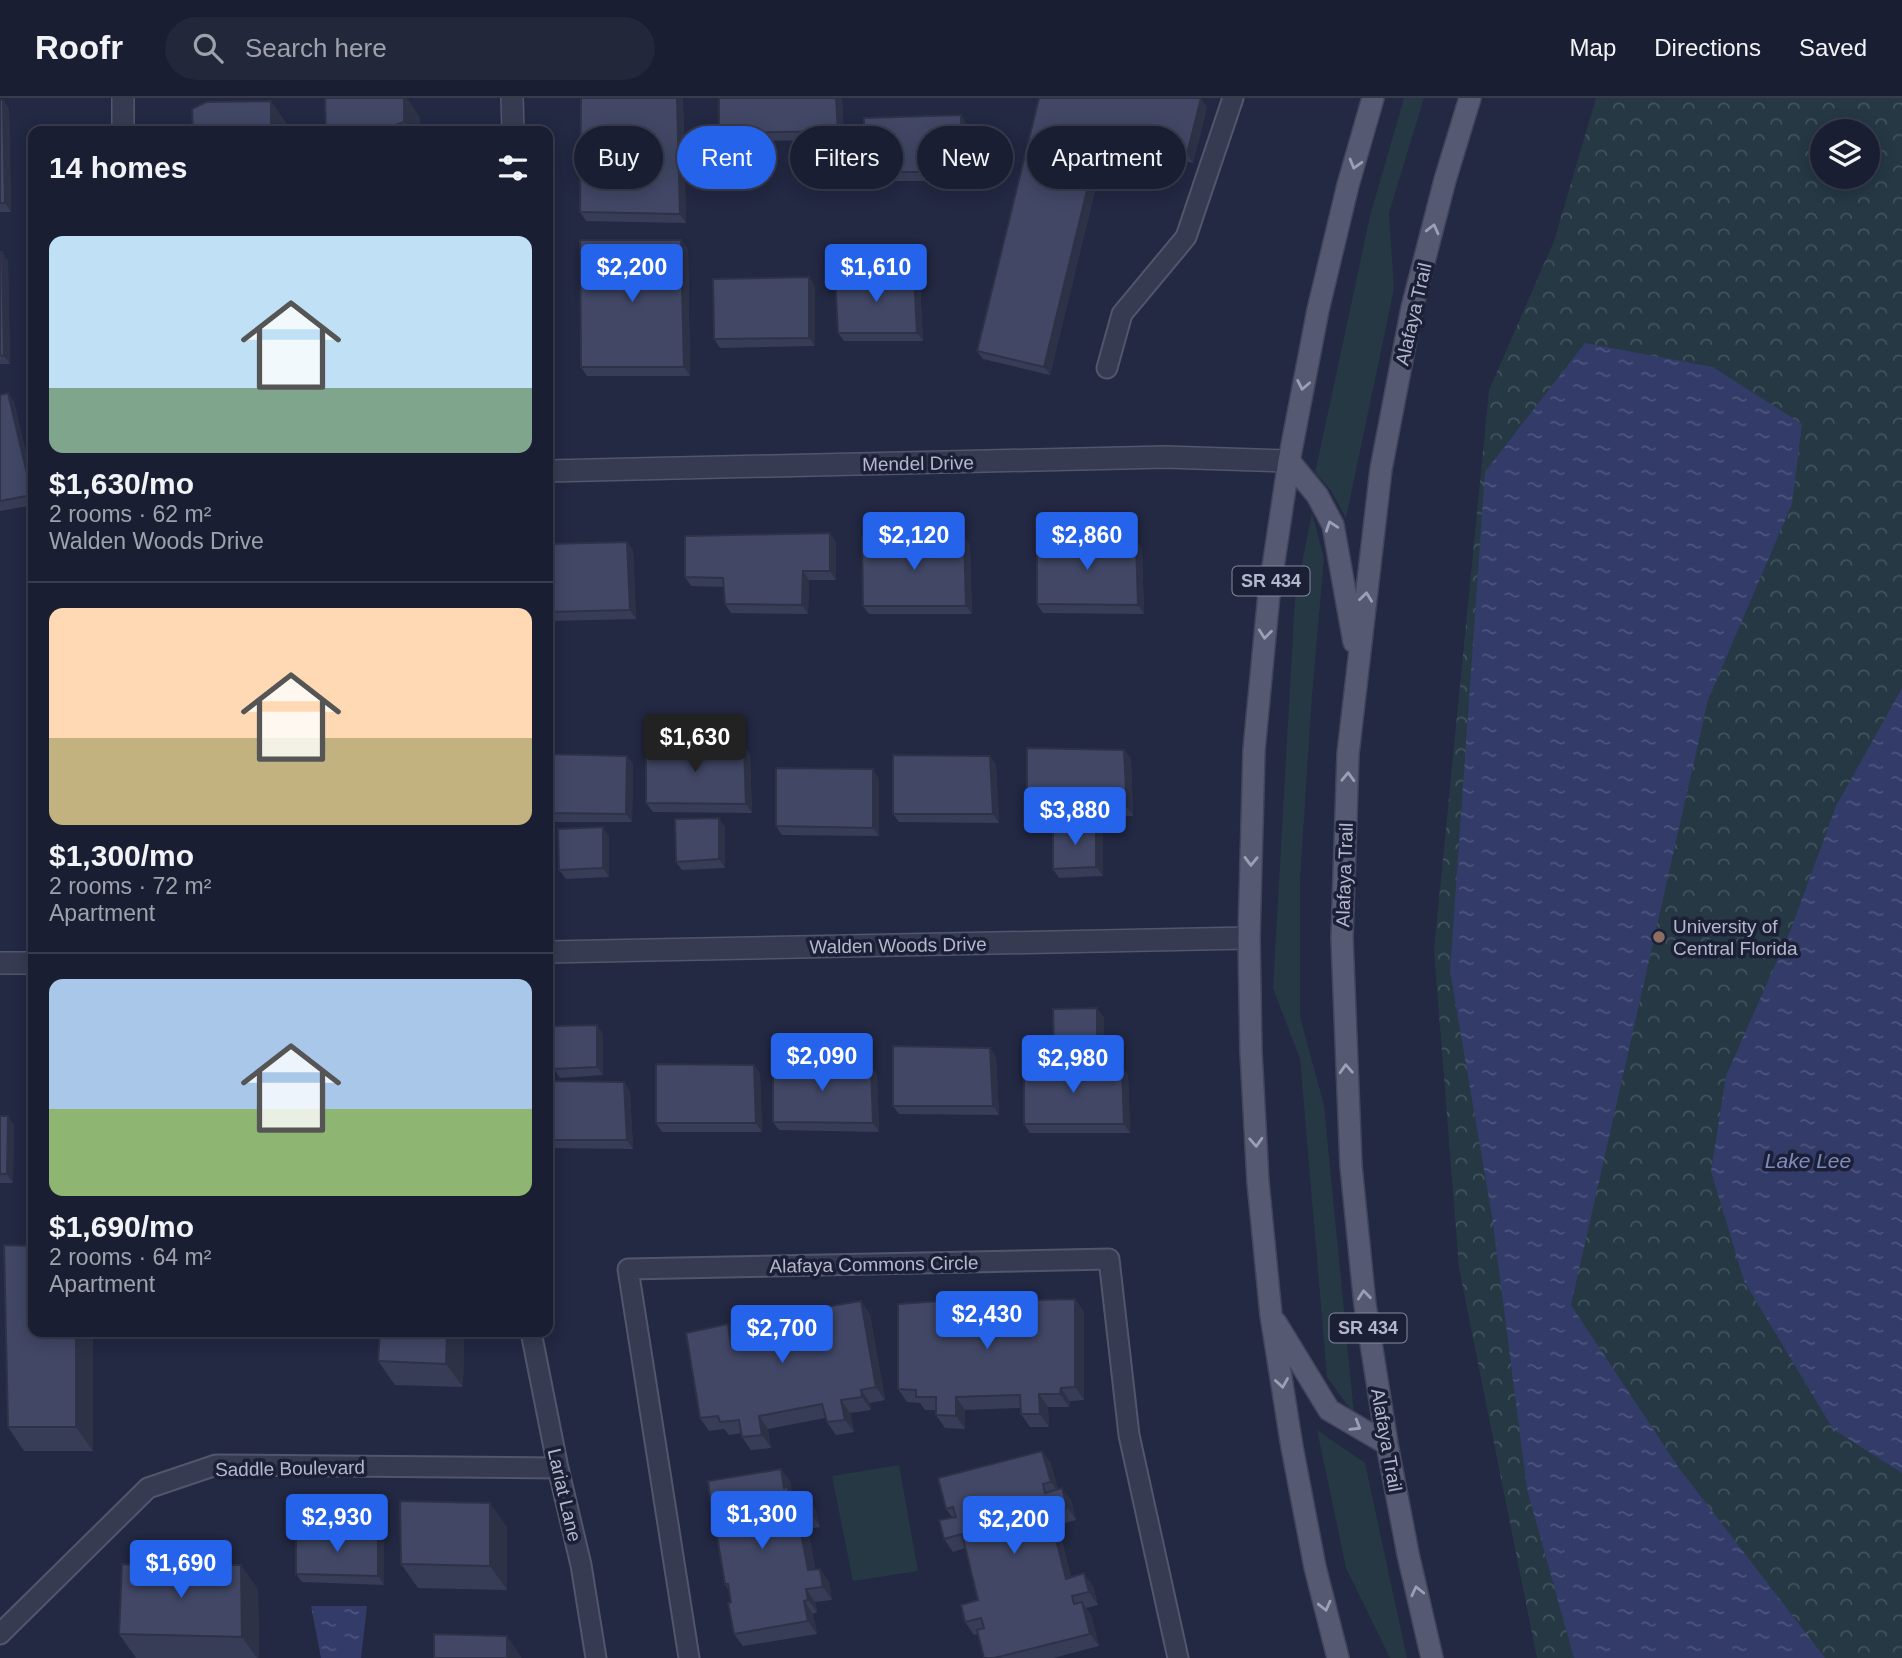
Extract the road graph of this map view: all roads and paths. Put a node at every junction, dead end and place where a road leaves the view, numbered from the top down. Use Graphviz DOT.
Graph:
graph roads {
  1 [pos="123,98"];
  2 [pos="512,98"];
  3 [pos="1233,98"];
  4 [pos="1373,98"];
  5 [pos="1470,98"];
  6 [pos="123,126"];
  7 [pos="513,126"];
  8 [pos="1107,368"];
  9 [pos="1289,461"];
  10 [pos="553,471"];
  11 [pos="1358,665"];
  12 [pos="1249,938"];
  13 [pos="553,952"];
  14 [pos="28,963"];
  15 [pos="0,964"];
  16 [pos="1271,1315"];
  17 [pos="532,1337"];
  18 [pos="1387,1444"];
  19 [pos="558,1468"];
  20 [pos="0,1634"];
  21 [pos="596,1658"];
  22 [pos="688,1658"];
  23 [pos="1178,1658"];
  24 [pos="1338,1658"];
  25 [pos="1432,1658"];
  1 -- 6 [label="street"];
  2 -- 7 [label="street"];
  3 -- 8 [label="lane"];
  4 -- 9 [label="main road, SR 434, one-way"];
  11 -- 5 [label="main road, Alafaya Trail / SR 434, one-way"];
  9 -- 10 [label="street, Mendel Drive"];
  11 -- 9 [label="main road, one-way"];
  9 -- 12 [label="main road, SR 434, one-way"];
  18 -- 11 [label="main road, Alafaya Trail / SR 434, one-way"];
  12 -- 13 [label="street, Walden Woods Drive"];
  12 -- 16 [label="main road, SR 434, one-way"];
  14 -- 15 [label="street"];
  16 -- 18 [label="main road, one-way"];
  16 -- 24 [label="main road, SR 434, one-way"];
  17 -- 19 [label="lane, Lariat Lane"];
  25 -- 18 [label="main road, Alafaya Trail / SR 434, one-way"];
  19 -- 20 [label="lane, Saddle Boulevard"];
  19 -- 21 [label="lane, Lariat Lane"];
  22 -- 23 [label="lane, Alafaya Commons Circle"];
}
